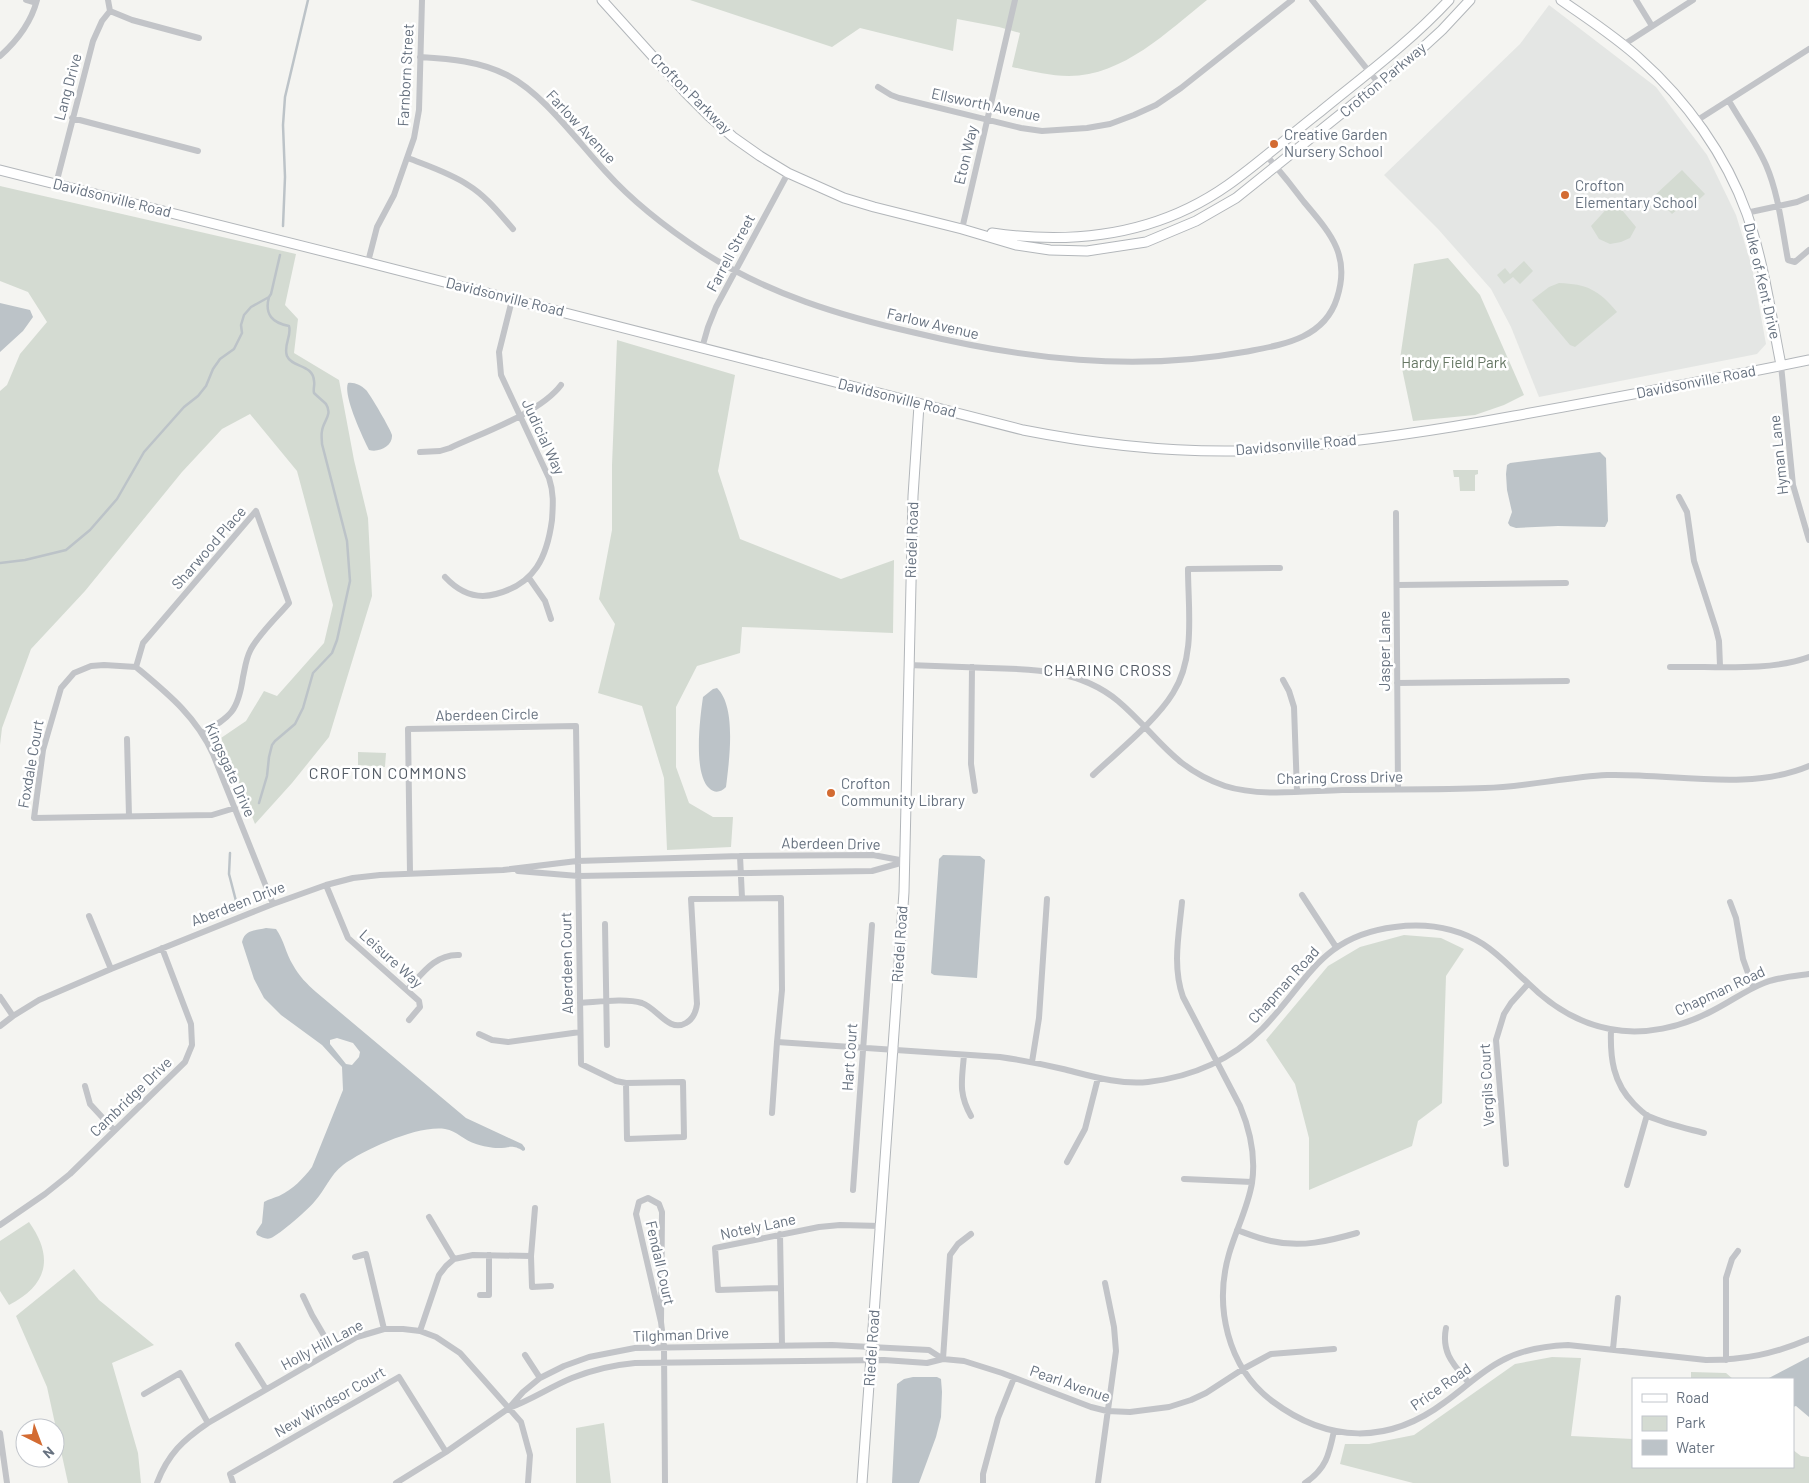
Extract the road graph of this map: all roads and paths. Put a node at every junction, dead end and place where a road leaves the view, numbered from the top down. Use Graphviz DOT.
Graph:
graph roads {
  1 [pos="26,0"];
  2 [pos="108,0"];
  3 [pos="422,0"];
  4 [pos="602,0"];
  5 [pos="1015,0"];
  6 [pos="1292,0"];
  7 [pos="1312,0"];
  8 [pos="1449,0"];
  9 [pos="1470,0"];
  10 [pos="1561,0"];
  11 [pos="1636,0"];
  12 [pos="1694,0"];
  13 [pos="37,2"];
  14 [pos="110,11"];
  15 [pos="1652,26"];
  16 [pos="199,38"];
  17 [pos="1623,45"];
  18 [pos="1809,49"];
  19 [pos="0,56"];
  20 [pos="420,58"];
  21 [pos="1370,72"];
  22 [pos="1379,84"];
  23 [pos="878,87"];
  24 [pos="1729,101"];
  25 [pos="72,118"];
  26 [pos="987,120"];
  27 [pos="1696,121"];
  28 [pos="198,151"];
  29 [pos="1266,155"];
  30 [pos="408,158"];
  31 [pos="1276,167"];
  32 [pos="0,170"];
  33 [pos="788,172"];
  34 [pos="56,184"];
  35 [pos="1809,197"];
  36 [pos="1778,206"];
  37 [pos="1746,213"];
  38 [pos="513,229"];
  39 [pos="962,229"];
  40 [pos="1809,250"];
  41 [pos="368,262"];
  42 [pos="735,271"];
  43 [pos="512,300"];
  44 [pos="702,348"];
  45 [pos="1809,360"];
  46 [pos="1781,365"];
  47 [pos="561,385"];
  48 [pos="919,405"];
  49 [pos="520,415"];
  50 [pos="420,452"];
  51 [pos="1679,497"];
  52 [pos="1396,513"];
  53 [pos="1809,540"];
  54 [pos="1280,568"];
  55 [pos="445,577"];
  56 [pos="529,578"];
  57 [pos="1566,583"];
  58 [pos="1397,585"];
  59 [pos="551,619"];
  60 [pos="1809,657"];
  61 [pos="908,665"];
  62 [pos="1720,666"];
  63 [pos="136,667"];
  64 [pos="972,667"];
  65 [pos="1670,667"];
  66 [pos="1283,680"];
  67 [pos="1567,681"];
  68 [pos="1397,683"];
  69 [pos="1144,727"];
  70 [pos="202,733"];
  71 [pos="127,740"];
  72 [pos="1809,766"];
  73 [pos="1093,775"];
  74 [pos="1398,789"];
  75 [pos="975,791"];
  76 [pos="1297,792"];
  77 [pos="235,808"];
  78 [pos="129,816"];
  79 [pos="740,856"];
  80 [pos="578,861"];
  81 [pos="905,861"];
  82 [pos="503,870"];
  83 [pos="410,873"];
  84 [pos="741,873"];
  85 [pos="578,876"];
  86 [pos="326,885"];
  87 [pos="1302,896"];
  88 [pos="742,898"];
  89 [pos="1047,899"];
  90 [pos="1182,902"];
  91 [pos="1730,902"];
  92 [pos="273,904"];
  93 [pos="88,916"];
  94 [pos="605,924"];
  95 [pos="872,925"];
  96 [pos="1336,947"];
  97 [pos="162,948"];
  98 [pos="459,955"];
  99 [pos="111,969"];
  100 [pos="1809,974"];
  101 [pos="1528,984"];
  102 [pos="1753,987"];
  103 [pos="407,990"];
  104 [pos="0,997"];
  105 [pos="606,1002"];
  106 [pos="580,1003"];
  107 [pos="13,1016"];
  108 [pos="409,1020"];
  109 [pos="0,1026"];
  110 [pos="1611,1030"];
  111 [pos="580,1032"];
  112 [pos="479,1034"];
  113 [pos="777,1042"];
  114 [pos="608,1045"];
  115 [pos="863,1047"];
  116 [pos="892,1049"];
  117 [pos="964,1054"];
  118 [pos="1032,1062"];
  119 [pos="1218,1062"];
  120 [pos="1098,1078"];
  121 [pos="626,1083"];
  122 [pos="85,1086"];
  123 [pos="772,1113"];
  124 [pos="1647,1115"];
  125 [pos="971,1116"];
  126 [pos="114,1130"];
  127 [pos="1704,1133"];
  128 [pos="1067,1162"];
  129 [pos="1506,1164"];
  130 [pos="1184,1179"];
  131 [pos="1252,1182"];
  132 [pos="1627,1185"];
  133 [pos="854,1190"];
  134 [pos="534,1208"];
  135 [pos="430,1217"];
  136 [pos="0,1225"];
  137 [pos="881,1226"];
  138 [pos="1237,1230"];
  139 [pos="1357,1233"];
  140 [pos="780,1234"];
  141 [pos="971,1234"];
  142 [pos="1738,1251"];
  143 [pos="489,1255"];
  144 [pos="531,1256"];
  145 [pos="355,1257"];
  146 [pos="454,1259"];
  147 [pos="1105,1283"];
  148 [pos="551,1286"];
  149 [pos="781,1288"];
  150 [pos="480,1295"];
  151 [pos="303,1296"];
  152 [pos="1618,1298"];
  153 [pos="661,1322"];
  154 [pos="1446,1328"];
  155 [pos="384,1329"];
  156 [pos="420,1331"];
  157 [pos="1809,1339"];
  158 [pos="238,1345"];
  159 [pos="782,1345"];
  160 [pos="664,1347"];
  161 [pos="872,1348"];
  162 [pos="1334,1349"];
  163 [pos="1613,1349"];
  164 [pos="332,1350"];
  165 [pos="525,1355"];
  166 [pos="943,1359"];
  167 [pos="1726,1360"];
  168 [pos="871,1361"];
  169 [pos="664,1363"];
  170 [pos="1243,1369"];
  171 [pos="540,1378"];
  172 [pos="1014,1378"];
  173 [pos="1469,1383"];
  174 [pos="266,1389"];
  175 [pos="144,1394"];
  176 [pos="509,1408"];
  177 [pos="1107,1411"];
  178 [pos="208,1423"];
  179 [pos="1334,1431"];
  180 [pos="0,1433"];
  181 [pos="446,1452"];
  182 [pos="4,1481"];
  183 [pos="157,1483"];
  184 [pos="233,1483"];
  185 [pos="396,1483"];
  186 [pos="528,1483"];
  187 [pos="665,1483"];
  188 [pos="862,1483"];
  189 [pos="984,1483"];
  190 [pos="1098,1483"];
  191 [pos="1305,1483"];
  1 -- 13 [label="street"];
  2 -- 14 [label="street"];
  3 -- 20 [label="street, Farnborn Street"];
  4 -- 33 [label="street, Crofton Parkway"];
  5 -- 26 [label="street, Eton Way"];
  6 -- 26 [label="street, Ellsworth Avenue"];
  7 -- 21 [label="street"];
  8 -- 21 [label="street, Crofton Parkway"];
  9 -- 22 [label="street, Crofton Parkway"];
  10 -- 17 [label="street, Duke of Kent Drive"];
  11 -- 15 [label="street"];
  12 -- 15 [label="street"];
  13 -- 19 [label="street"];
  14 -- 16 [label="street"];
  14 -- 25 [label="street, Lang Drive"];
  15 -- 17 [label="street"];
  17 -- 27 [label="street, Duke of Kent Drive"];
  18 -- 24 [label="street"];
  20 -- 30 [label="street, Farnborn Street"];
  20 -- 42 [label="street, Farlow Avenue"];
  21 -- 22 [label="street"];
  21 -- 29 [label="street, Crofton Parkway"];
  22 -- 31 [label="street, Crofton Parkway"];
  23 -- 26 [label="street, Ellsworth Avenue"];
  24 -- 27 [label="street"];
  24 -- 36 [label="street"];
  25 -- 28 [label="street"];
  25 -- 34 [label="street, Lang Drive"];
  26 -- 39 [label="street, Eton Way"];
  27 -- 37 [label="street, Duke of Kent Drive"];
  29 -- 31 [label="street, Farlow Avenue"];
  29 -- 39 [label="street, Crofton Parkway"];
  30 -- 38 [label="street"];
  30 -- 41 [label="street, Farnborn Street"];
  31 -- 39 [label="street, Crofton Parkway"];
  31 -- 42 [label="street, Farlow Avenue"];
  32 -- 34 [label="street, Davidsonville Road"];
  33 -- 39 [label="street, Crofton Parkway"];
  33 -- 42 [label="street, Farrell Street"];
  34 -- 41 [label="street, Davidsonville Road"];
  35 -- 36 [label="street"];
  36 -- 37 [label="street"];
  36 -- 40 [label="street"];
  37 -- 46 [label="street, Duke of Kent Drive"];
  41 -- 43 [label="street, Davidsonville Road"];
  42 -- 44 [label="street, Farrell Street"];
  43 -- 44 [label="street, Davidsonville Road"];
  43 -- 49 [label="street, Judicial Way"];
  44 -- 48 [label="street, Davidsonville Road"];
  45 -- 46 [label="street, Davidsonville Road"];
  46 -- 48 [label="street, Davidsonville Road"];
  46 -- 53 [label="street, Hyman Lane"];
  47 -- 49 [label="street"];
  48 -- 61 [label="street, Riedel Road"];
  49 -- 50 [label="street"];
  49 -- 56 [label="street, Judicial Way"];
  51 -- 62 [label="street"];
  52 -- 58 [label="street, Jasper Lane"];
  54 -- 69 [label="street"];
  55 -- 56 [label="street, Judicial Way"];
  56 -- 59 [label="street"];
  57 -- 58 [label="street"];
  58 -- 68 [label="street, Jasper Lane"];
  60 -- 62 [label="street"];
  61 -- 64 [label="street, Charing Cross Drive"];
  61 -- 81 [label="street, Riedel Road"];
  62 -- 65 [label="street"];
  63 -- 70 [label="street, Kingsgate Drive"];
  63 -- 70 [label="street, Sharwood Place"];
  63 -- 78 [label="street, Foxdale Court"];
  64 -- 69 [label="street, Charing Cross Drive"];
  64 -- 75 [label="street"];
  66 -- 76 [label="street"];
  67 -- 68 [label="street"];
  68 -- 74 [label="street, Jasper Lane"];
  69 -- 73 [label="street"];
  69 -- 76 [label="street, Charing Cross Drive"];
  70 -- 77 [label="street, Kingsgate Drive"];
  71 -- 78 [label="street"];
  72 -- 74 [label="street, Charing Cross Drive"];
  74 -- 76 [label="street, Charing Cross Drive"];
  77 -- 78 [label="street, Foxdale Court"];
  77 -- 92 [label="street, Kingsgate Drive"];
  79 -- 80 [label="street, Aberdeen Drive"];
  79 -- 81 [label="street, Aberdeen Drive"];
  79 -- 84 [label="street"];
  80 -- 82 [label="street, Aberdeen Drive"];
  80 -- 83 [label="street, Aberdeen Circle"];
  80 -- 85 [label="street, Aberdeen Court"];
  81 -- 84 [label="street, Aberdeen Drive"];
  81 -- 116 [label="street, Riedel Road"];
  82 -- 83 [label="street, Aberdeen Drive"];
  82 -- 85 [label="street, Aberdeen Drive"];
  83 -- 86 [label="street, Aberdeen Drive"];
  84 -- 85 [label="street, Aberdeen Drive"];
  84 -- 88 [label="street"];
  85 -- 106 [label="street, Aberdeen Court"];
  86 -- 92 [label="street, Aberdeen Drive"];
  86 -- 103 [label="street, Leisure Way"];
  87 -- 96 [label="street"];
  88 -- 105 [label="street"];
  88 -- 113 [label="street"];
  89 -- 118 [label="street"];
  90 -- 119 [label="street, Price Road"];
  91 -- 102 [label="street"];
  92 -- 97 [label="street, Aberdeen Drive"];
  93 -- 99 [label="street"];
  94 -- 105 [label="street"];
  95 -- 115 [label="street, Hart Court"];
  96 -- 101 [label="street, Chapman Road"];
  96 -- 119 [label="street, Chapman Road"];
  97 -- 99 [label="street, Aberdeen Drive"];
  97 -- 126 [label="street, Cambridge Drive"];
  98 -- 103 [label="street"];
  99 -- 107 [label="street, Aberdeen Drive"];
  100 -- 102 [label="street, Chapman Road"];
  101 -- 110 [label="street, Chapman Road"];
  101 -- 129 [label="street, Vergils Court"];
  102 -- 110 [label="street, Chapman Road"];
  103 -- 108 [label="street, Leisure Way"];
  104 -- 107 [label="street"];
  105 -- 106 [label="street"];
  105 -- 114 [label="street"];
  106 -- 111 [label="street, Aberdeen Court"];
  107 -- 109 [label="street, Aberdeen Drive"];
  110 -- 124 [label="street"];
  111 -- 112 [label="street"];
  111 -- 121 [label="street, Aberdeen Court"];
  113 -- 115 [label="street, Chapman Road"];
  113 -- 123 [label="street"];
  115 -- 116 [label="street, Chapman Road"];
  115 -- 133 [label="street, Hart Court"];
  116 -- 117 [label="street, Chapman Road"];
  116 -- 137 [label="street, Riedel Road"];
  117 -- 118 [label="street, Chapman Road"];
  117 -- 125 [label="street"];
  118 -- 120 [label="street, Chapman Road"];
  119 -- 120 [label="street, Chapman Road"];
  119 -- 131 [label="street, Price Road"];
  120 -- 128 [label="street"];
  121 -- 121 [label="street"];
  122 -- 126 [label="street"];
  124 -- 127 [label="street"];
  124 -- 132 [label="street"];
  126 -- 136 [label="street, Cambridge Drive"];
  130 -- 131 [label="street"];
  131 -- 138 [label="street, Price Road"];
  134 -- 144 [label="street"];
  135 -- 146 [label="street"];
  137 -- 140 [label="street, Notely Lane"];
  137 -- 161 [label="street, Riedel Road"];
  138 -- 139 [label="street"];
  138 -- 170 [label="street, Price Road"];
  140 -- 149 [label="street"];
  140 -- 149 [label="street, Notely Lane"];
  141 -- 166 [label="street"];
  142 -- 167 [label="street"];
  143 -- 144 [label="street"];
  143 -- 146 [label="street"];
  143 -- 150 [label="street"];
  144 -- 148 [label="street"];
  145 -- 155 [label="street"];
  146 -- 156 [label="street"];
  147 -- 177 [label="street"];
  149 -- 159 [label="street"];
  151 -- 164 [label="street"];
  152 -- 163 [label="street"];
  153 -- 153 [label="street, Fendall Court"];
  153 -- 160 [label="street, Fendall Court"];
  154 -- 173 [label="street"];
  155 -- 156 [label="street, Holly Hill Lane"];
  155 -- 164 [label="street, Holly Hill Lane"];
  156 -- 176 [label="street, Holly Hill Lane"];
  157 -- 167 [label="street, Price Road"];
  158 -- 174 [label="street"];
  159 -- 160 [label="street, Tilghman Drive"];
  159 -- 161 [label="street, Tilghman Drive"];
  160 -- 169 [label="street, Fendall Court"];
  160 -- 171 [label="street, Tilghman Drive"];
  161 -- 166 [label="street, Pearl Avenue"];
  161 -- 168 [label="street, Riedel Road"];
  162 -- 170 [label="street, Pearl Avenue"];
  163 -- 167 [label="street, Price Road"];
  163 -- 173 [label="street, Price Road"];
  164 -- 174 [label="street, Holly Hill Lane"];
  165 -- 171 [label="street"];
  166 -- 168 [label="street, Pearl Avenue"];
  166 -- 172 [label="street, Pearl Avenue"];
  168 -- 169 [label="street, Tilghman Drive"];
  168 -- 188 [label="street, Riedel Road"];
  169 -- 176 [label="street, Tilghman Drive"];
  169 -- 187 [label="street, Fendall Court"];
  170 -- 177 [label="street, Pearl Avenue"];
  170 -- 179 [label="street, Price Road"];
  171 -- 176 [label="street, Tilghman Drive"];
  172 -- 177 [label="street, Pearl Avenue"];
  172 -- 189 [label="street"];
  173 -- 179 [label="street, Price Road"];
  174 -- 178 [label="street, Holly Hill Lane"];
  175 -- 178 [label="street"];
  176 -- 181 [label="street, Tilghman Drive"];
  176 -- 186 [label="street, Holly Hill Lane"];
  177 -- 190 [label="street"];
  178 -- 183 [label="street, Holly Hill Lane"];
  179 -- 191 [label="street"];
  180 -- 182 [label="street"];
  181 -- 184 [label="street, New Windsor Court"];
  181 -- 185 [label="street, Tilghman Drive"];
}
